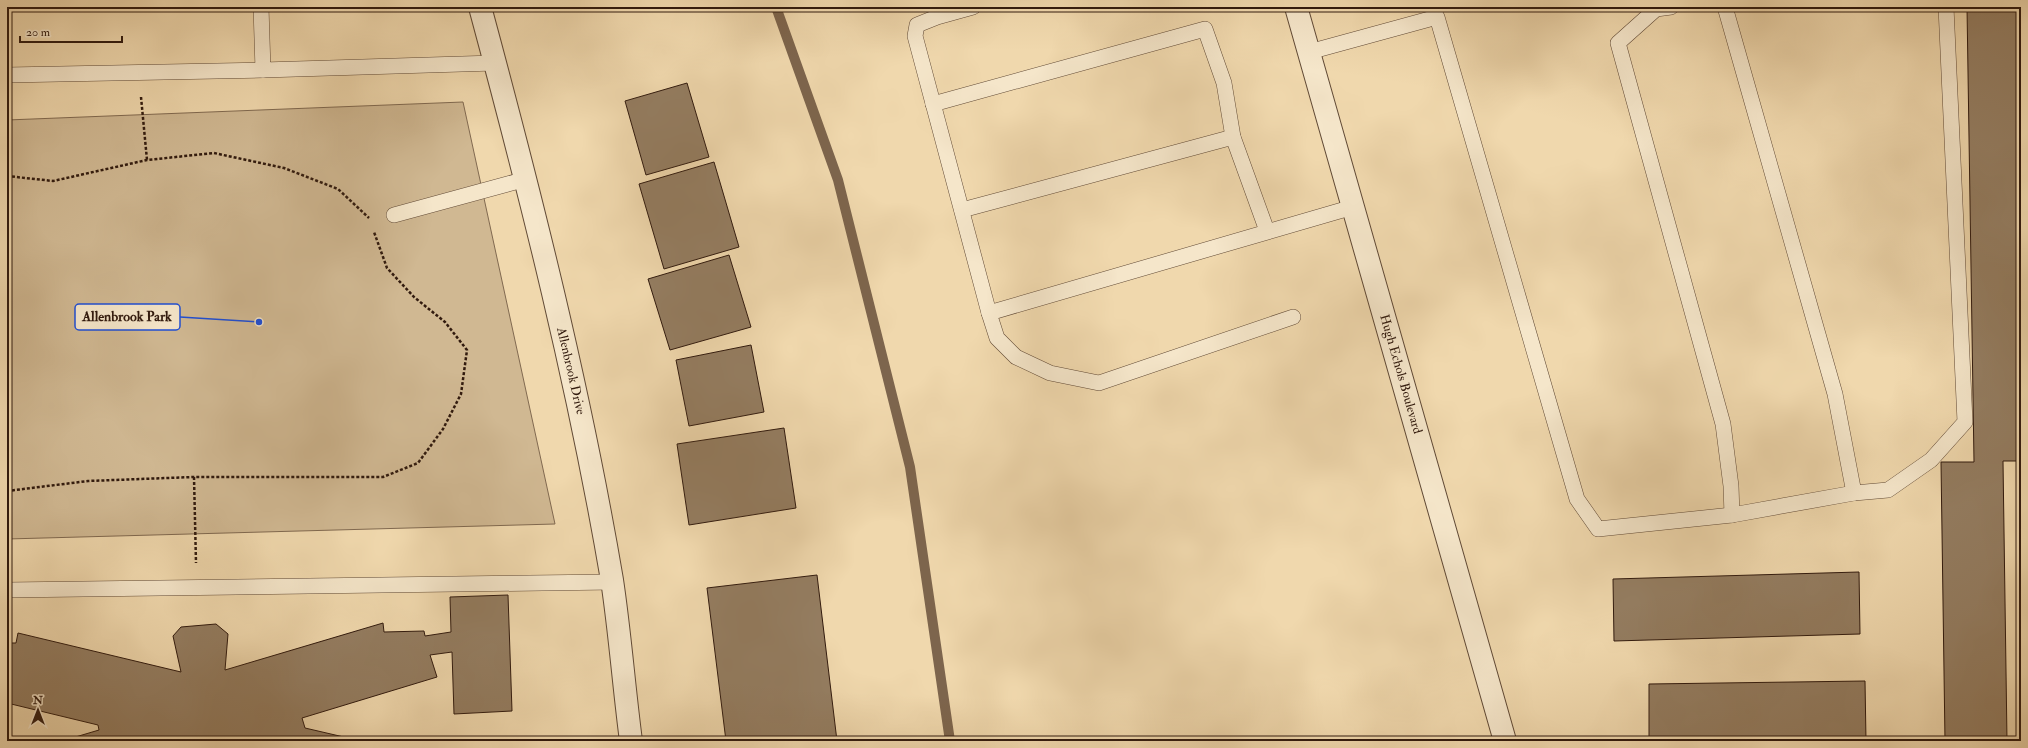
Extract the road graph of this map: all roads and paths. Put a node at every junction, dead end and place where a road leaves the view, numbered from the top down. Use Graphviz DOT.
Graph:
graph roads {
  1 [pos="261,7"];
  2 [pos="480,7"];
  3 [pos="973,7"];
  4 [pos="1296,7"];
  5 [pos="1671,7"];
  6 [pos="1725,7"];
  7 [pos="1946,7"];
  8 [pos="1309,52"];
  9 [pos="495,64"];
  10 [pos="263,70"];
  11 [pos="139,71"];
  12 [pos="7,75"];
  13 [pos="934,104"];
  14 [pos="1233,137"];
  15 [pos="147,160"];
  16 [pos="7,176"];
  17 [pos="526,179"];
  18 [pos="1353,206"];
  19 [pos="962,210"];
  20 [pos="394,215"];
  21 [pos="1267,231"];
  22 [pos="989,313"];
  23 [pos="1294,317"];
  24 [pos="194,477"];
  25 [pos="7,491"];
  26 [pos="1854,493"];
  27 [pos="1732,515"];
  28 [pos="612,582"];
  29 [pos="196,588"];
  30 [pos="7,590"];
  31 [pos="631,741"];
  32 [pos="1506,741"];
  1 -- 10 [label="lane"];
  2 -- 9 [label="street, Allenbrook Drive"];
  3 -- 13 [label="lane"];
  4 -- 8 [label="street, Hugh Echols Boulevard"];
  5 -- 27 [label="lane"];
  6 -- 26 [label="lane"];
  7 -- 26 [label="lane"];
  8 -- 18 [label="street, Hugh Echols Boulevard"];
  8 -- 27 [label="lane"];
  9 -- 10 [label="lane"];
  9 -- 17 [label="street, Allenbrook Drive"];
  10 -- 11 [label="lane"];
  11 -- 12 [label="lane"];
  11 -- 15 [label="path"];
  13 -- 14 [label="lane"];
  13 -- 19 [label="lane"];
  14 -- 19 [label="lane"];
  14 -- 21 [label="lane"];
  15 -- 16 [label="path"];
  15 -- 24 [label="path"];
  17 -- 20 [label="lane"];
  17 -- 28 [label="street, Allenbrook Drive"];
  18 -- 21 [label="lane"];
  18 -- 32 [label="street, Hugh Echols Boulevard"];
  19 -- 22 [label="lane"];
  21 -- 22 [label="lane"];
  22 -- 23 [label="lane"];
  24 -- 25 [label="path"];
  24 -- 29 [label="path"];
  26 -- 27 [label="lane"];
  28 -- 29 [label="lane"];
  28 -- 31 [label="street, Allenbrook Drive"];
  29 -- 30 [label="lane"];
}
